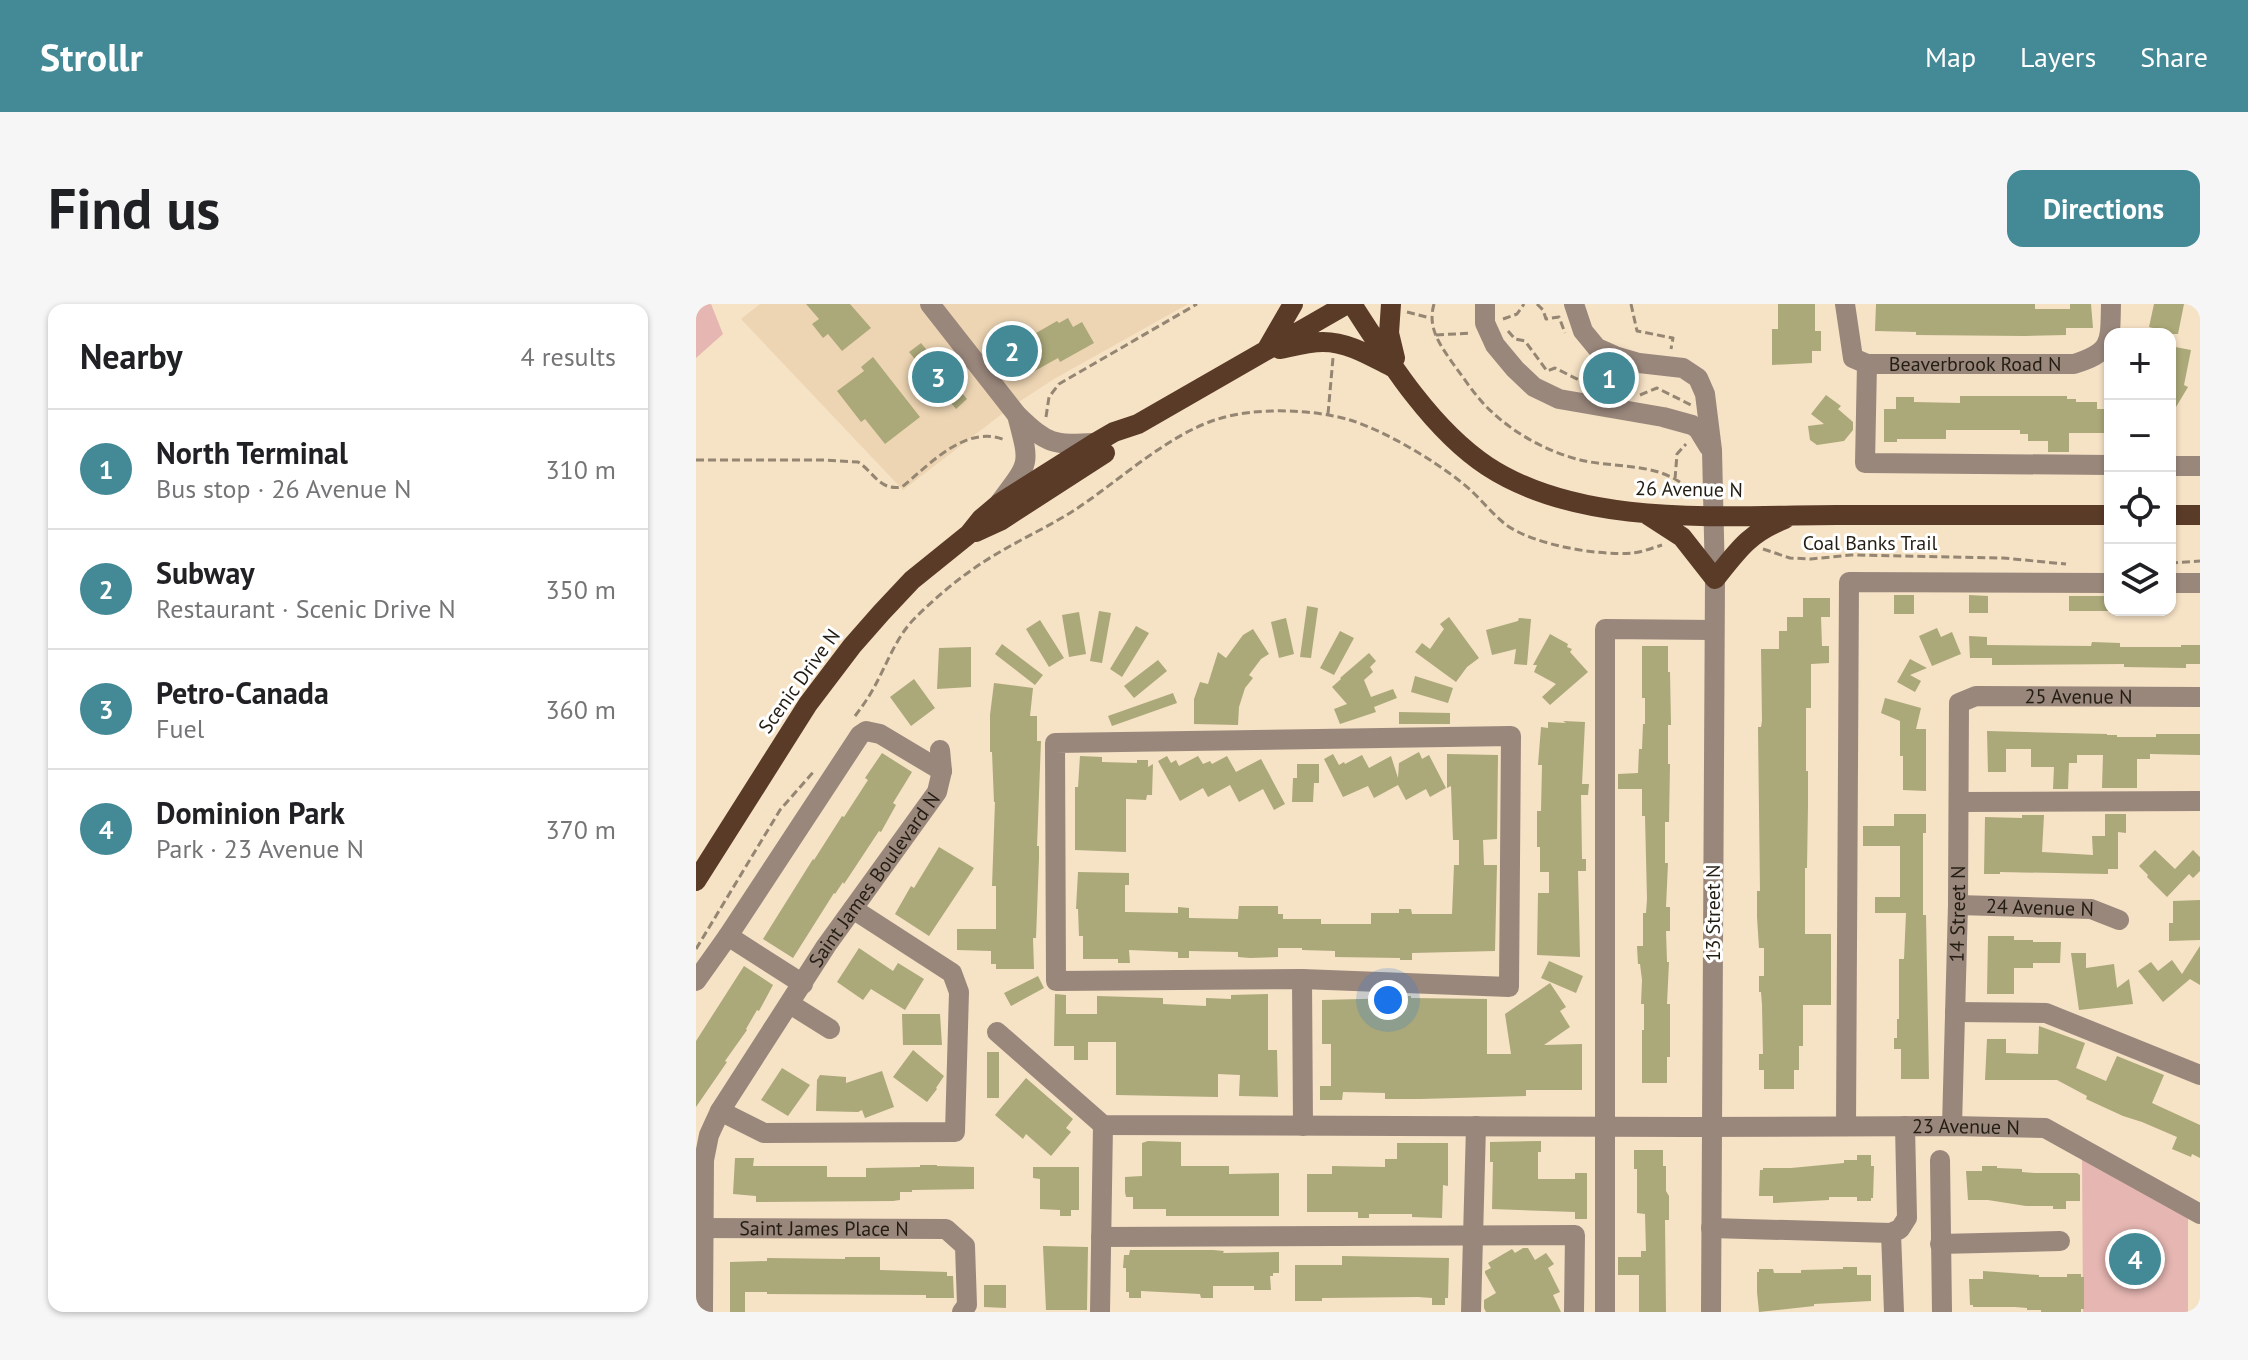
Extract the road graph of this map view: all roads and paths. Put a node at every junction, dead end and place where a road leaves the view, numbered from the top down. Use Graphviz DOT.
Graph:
graph roads {
  1 [pos="930,304"];
  2 [pos="1197,304"];
  3 [pos="1293,304"];
  4 [pos="1350,304"];
  5 [pos="1434,304"];
  6 [pos="1485,304"];
  7 [pos="1524,304"];
  8 [pos="1574,304"];
  9 [pos="1631,304"];
  10 [pos="1845,304"];
  11 [pos="2111,304"];
  12 [pos="1394,306"];
  13 [pos="1430,318"];
  14 [pos="1501,320"];
  15 [pos="1472,333"];
  16 [pos="1436,335"];
  17 [pos="1333,350"];
  18 [pos="1266,351"];
  19 [pos="1676,353"];
  20 [pos="1867,364"];
  21 [pos="1397,370"];
  22 [pos="1017,415"];
  23 [pos="1328,415"];
  24 [pos="1051,422"];
  25 [pos="1138,424"];
  26 [pos="1692,439"];
  27 [pos="1095,443"];
  28 [pos="1010,446"];
  29 [pos="1712,450"];
  30 [pos="696,460"];
  31 [pos="2104,465"];
  32 [pos="2176,466"];
  33 [pos="2200,466"];
  34 [pos="1675,479"];
  35 [pos="1000,503"];
  36 [pos="1645,513"];
  37 [pos="1704,515"];
  38 [pos="1797,515"];
  39 [pos="2104,515"];
  40 [pos="2176,515"];
  41 [pos="2200,515"];
  42 [pos="969,534"];
  43 [pos="1682,537"];
  44 [pos="1744,542"];
  45 [pos="2200,561"];
  46 [pos="2176,563"];
  47 [pos="2079,566"];
  48 [pos="1715,579"];
  49 [pos="2104,583"];
  50 [pos="2176,583"];
  51 [pos="2200,583"];
  52 [pos="1714,630"];
  53 [pos="2200,697"];
  54 [pos="1959,703"];
  55 [pos="849,725"];
  56 [pos="823,761"];
  57 [pos="2200,801"];
  58 [pos="1959,802"];
  59 [pos="696,881"];
  60 [pos="1958,905"];
  61 [pos="853,909"];
  62 [pos="2119,920"];
  63 [pos="728,936"];
  64 [pos="696,949"];
  65 [pos="1302,979"];
  66 [pos="696,981"];
  67 [pos="803,984"];
  68 [pos="790,1004"];
  69 [pos="1955,1012"];
  70 [pos="830,1029"];
  71 [pos="997,1032"];
  72 [pos="2200,1075"];
  73 [pos="720,1111"];
  74 [pos="1103,1125"];
  75 [pos="1303,1126"];
  76 [pos="1476,1126"];
  77 [pos="1846,1126"];
  78 [pos="1905,1126"];
  79 [pos="1952,1126"];
  80 [pos="1605,1127"];
  81 [pos="1711,1127"];
  82 [pos="1940,1160"];
  83 [pos="2200,1214"];
  84 [pos="1907,1218"];
  85 [pos="1940,1219"];
  86 [pos="700,1228"];
  87 [pos="1711,1228"];
  88 [pos="1891,1233"];
  89 [pos="1473,1235"];
  90 [pos="1101,1237"];
  91 [pos="2060,1241"];
  92 [pos="1940,1244"];
  93 [pos="703,1312"];
  94 [pos="962,1312"];
  95 [pos="1100,1312"];
  96 [pos="1471,1312"];
  97 [pos="1574,1312"];
  98 [pos="1605,1312"];
  99 [pos="1711,1312"];
  100 [pos="1894,1312"];
  101 [pos="1942,1312"];
  1 -- 22 [label="street"];
  2 -- 24 [label="path"];
  3 -- 18 [label="main road"];
  4 -- 18 [label="main road, Scenic Drive N"];
  4 -- 21 [label="main road, 26 Avenue N"];
  5 -- 13 [label="path"];
  6 -- 29 [label="street"];
  7 -- 14 [label="path"];
  8 -- 29 [label="street, 13 Street N"];
  9 -- 19 [label="path"];
  10 -- 20 [label="street, Beaverbrook Road N"];
  11 -- 20 [label="street, Beaverbrook Road N"];
  12 -- 13 [label="path"];
  12 -- 21 [label="main road"];
  13 -- 16 [label="path"];
  15 -- 16 [label="path"];
  16 -- 34 [label="path"];
  17 -- 23 [label="path"];
  18 -- 21 [label="main road"];
  18 -- 25 [label="main road, Scenic Drive N"];
  20 -- 31 [label="street"];
  21 -- 36 [label="main road, 26 Avenue N"];
  22 -- 27 [label="street"];
  22 -- 35 [label="street"];
  23 -- 43 [label="path"];
  23 -- 55 [label="path"];
  25 -- 27 [label="main road, Scenic Drive N"];
  25 -- 42 [label="main road, Scenic Drive N"];
  26 -- 34 [label="path"];
  27 -- 35 [label="main road, Scenic Drive N"];
  28 -- 30 [label="path"];
  29 -- 37 [label="street, 13 Street N"];
  32 -- 33 [label="street"];
  34 -- 37 [label="path"];
  35 -- 42 [label="main road, Scenic Drive N"];
  36 -- 37 [label="main road, 26 Avenue N"];
  36 -- 43 [label="main road"];
  37 -- 38 [label="main road, 26 Avenue N"];
  37 -- 48 [label="street, 13 Street N"];
  38 -- 39 [label="main road, 26 Avenue N"];
  38 -- 44 [label="main road"];
  40 -- 41 [label="main road"];
  42 -- 59 [label="main road, Scenic Drive N"];
  43 -- 48 [label="main road"];
  44 -- 47 [label="path, Coal Banks Trail"];
  44 -- 48 [label="main road"];
  45 -- 46 [label="path"];
  48 -- 52 [label="street, 13 Street N"];
  49 -- 77 [label="street"];
  50 -- 51 [label="street"];
  52 -- 80 [label="street"];
  52 -- 81 [label="street, 13 Street N"];
  53 -- 54 [label="street, 25 Avenue N"];
  54 -- 58 [label="street, 14 Street N"];
  56 -- 64 [label="path"];
  57 -- 58 [label="street"];
  58 -- 60 [label="street, 14 Street N"];
  60 -- 62 [label="street, 24 Avenue N"];
  60 -- 69 [label="street, 14 Street N"];
  61 -- 63 [label="street, Saint James Boulevard N"];
  61 -- 67 [label="street, Saint James Boulevard N"];
  61 -- 73 [label="street"];
  63 -- 66 [label="street"];
  63 -- 67 [label="street"];
  65 -- 65 [label="street"];
  65 -- 75 [label="street"];
  67 -- 68 [label="street, Saint James Boulevard N"];
  68 -- 70 [label="street"];
  68 -- 73 [label="street, Saint James Boulevard N"];
  69 -- 72 [label="street"];
  69 -- 79 [label="street, 14 Street N"];
  71 -- 74 [label="street"];
  73 -- 86 [label="street, Saint James Boulevard N"];
  74 -- 75 [label="street, 23 Avenue N"];
  74 -- 90 [label="street"];
  75 -- 76 [label="street, 23 Avenue N"];
  76 -- 80 [label="street, 23 Avenue N"];
  76 -- 89 [label="street"];
  77 -- 78 [label="street, 23 Avenue N"];
  77 -- 81 [label="street, 23 Avenue N"];
  78 -- 79 [label="street, 23 Avenue N"];
  78 -- 84 [label="street"];
  79 -- 83 [label="street, 23 Avenue N"];
  80 -- 81 [label="street, 23 Avenue N"];
  80 -- 98 [label="street"];
  81 -- 87 [label="street, 13 Street N"];
  82 -- 85 [label="street"];
  84 -- 85 [label="street"];
  84 -- 88 [label="street"];
  85 -- 92 [label="street"];
  86 -- 93 [label="street, Saint James Boulevard N"];
  86 -- 94 [label="street, Saint James Place N"];
  87 -- 88 [label="street"];
  87 -- 99 [label="street, 13 Street N"];
  88 -- 100 [label="street"];
  89 -- 90 [label="street"];
  89 -- 96 [label="street"];
  89 -- 97 [label="street"];
  90 -- 95 [label="street"];
  91 -- 92 [label="street"];
  92 -- 101 [label="street"];
}
